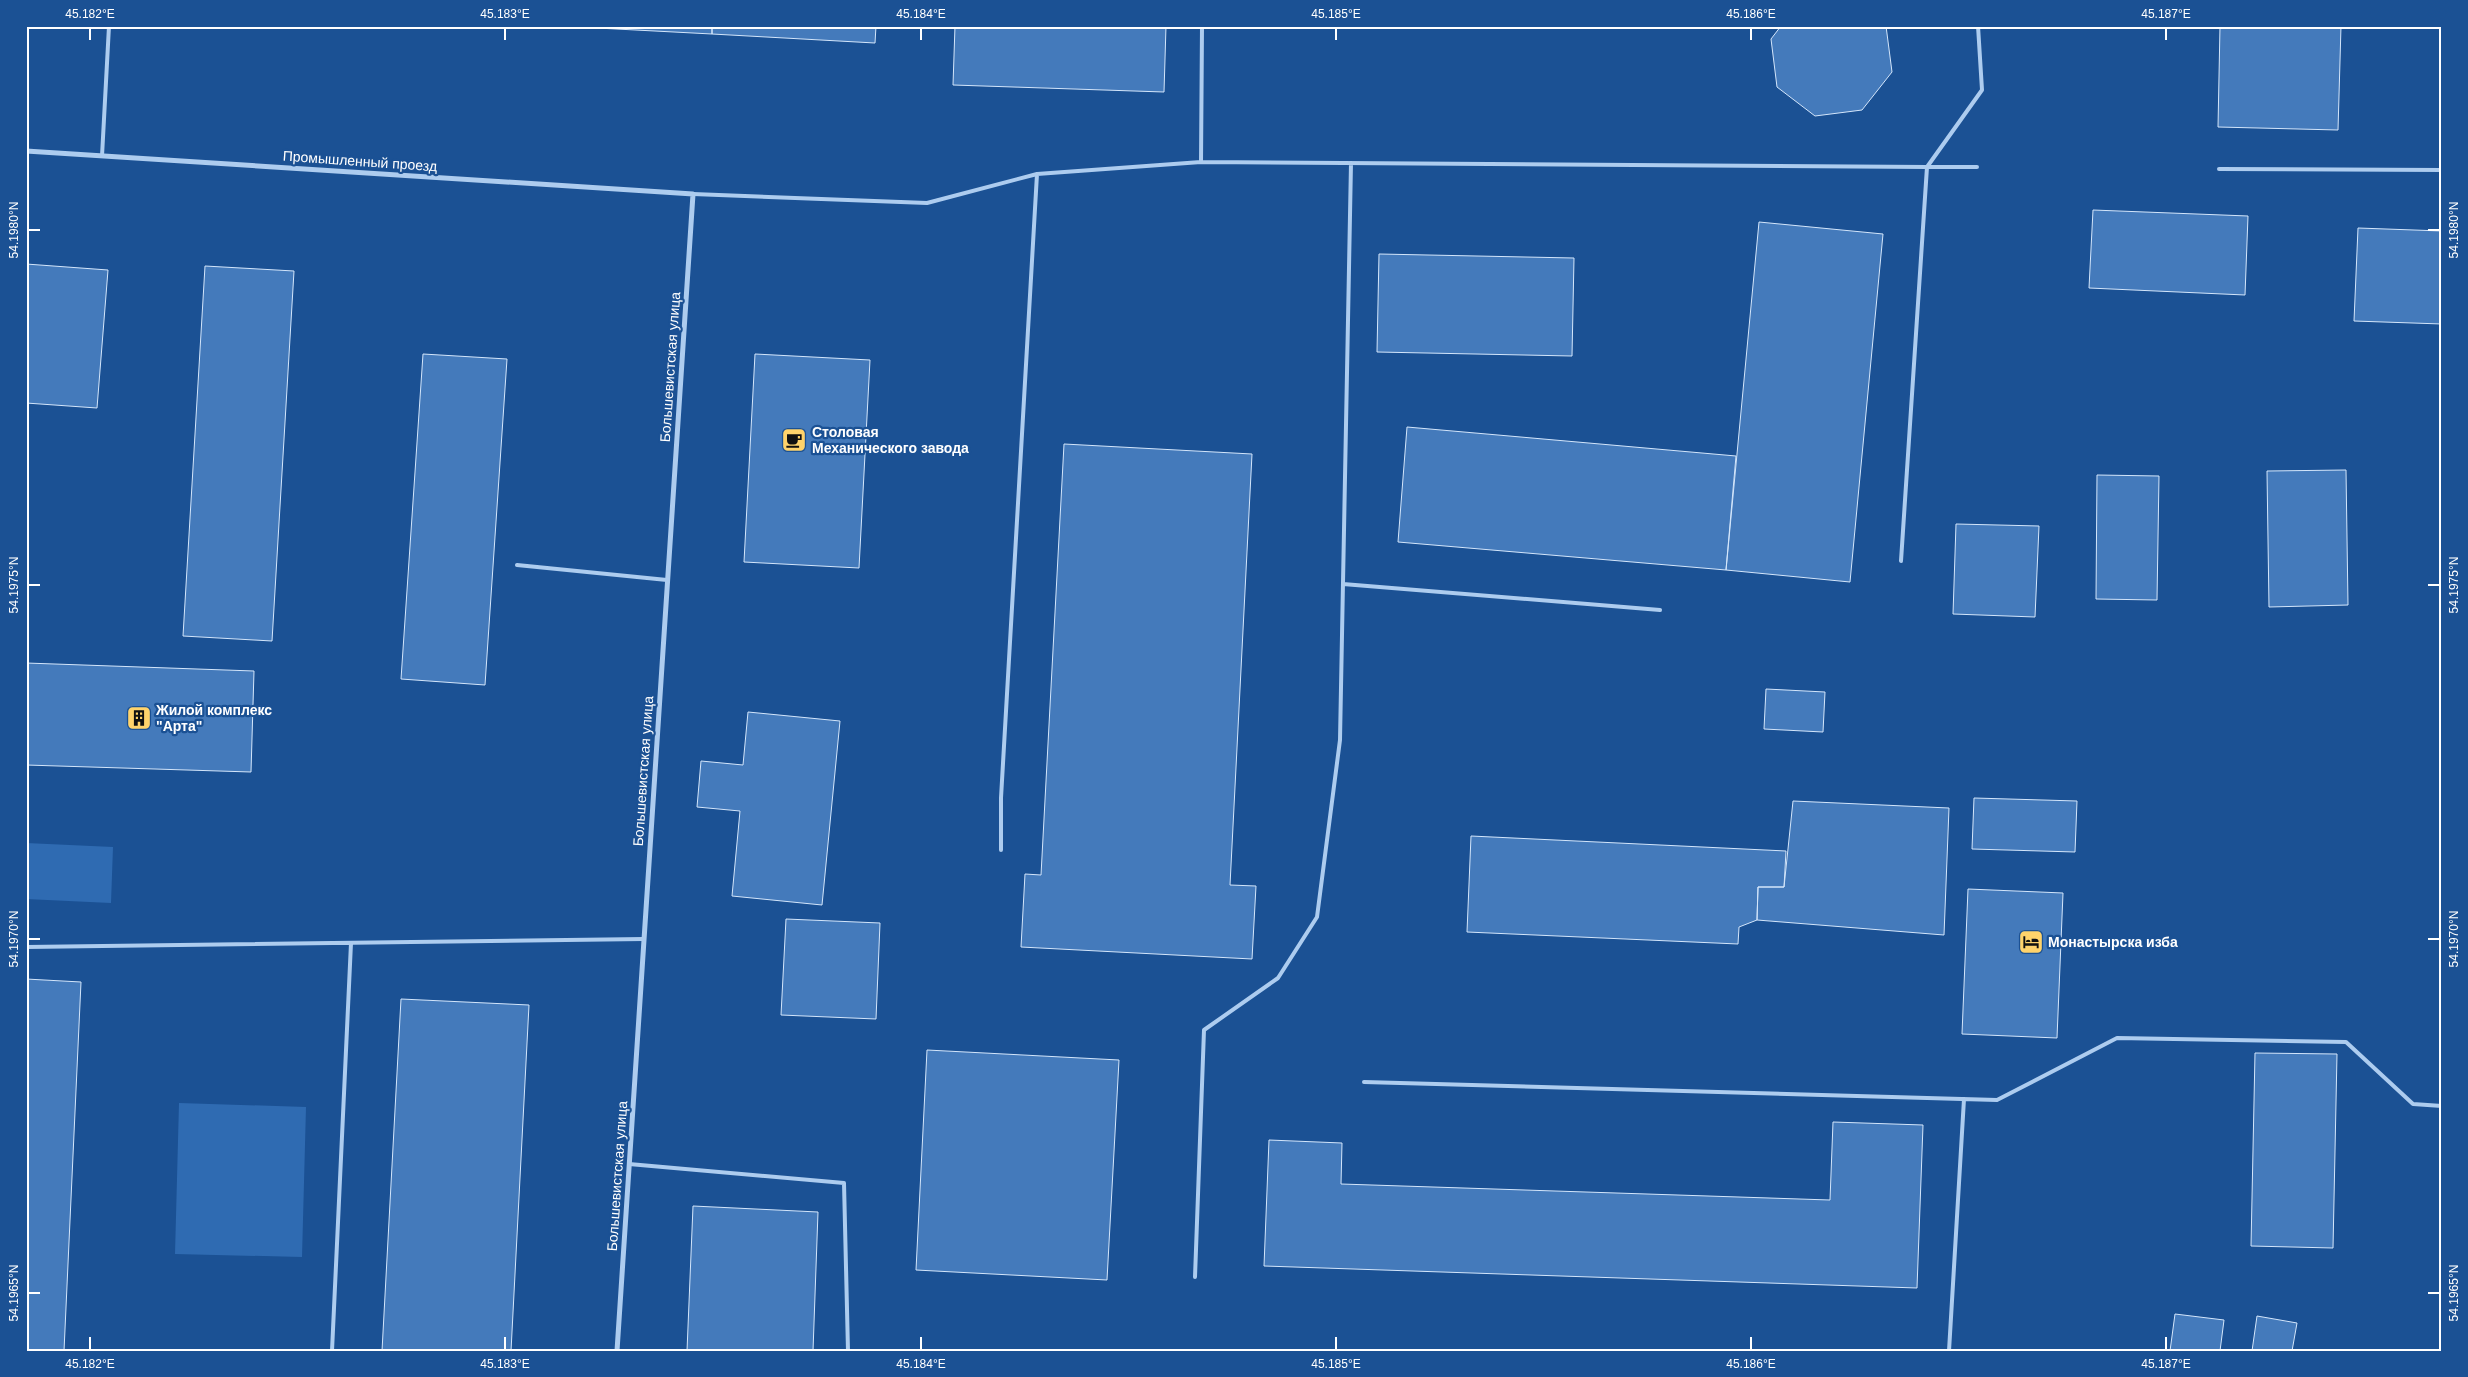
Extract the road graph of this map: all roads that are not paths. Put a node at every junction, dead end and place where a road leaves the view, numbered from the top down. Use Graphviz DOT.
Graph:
graph roads {
  1 [pos="108,26"];
  2 [pos="1202,26"];
  3 [pos="1978,26"];
  4 [pos="26,151"];
  5 [pos="102,156"];
  6 [pos="1201,162"];
  7 [pos="1351,163"];
  8 [pos="1927,167"];
  9 [pos="1977,167"];
  10 [pos="2219,169"];
  11 [pos="2442,170"];
  12 [pos="1037,174"];
  13 [pos="692,194"];
  14 [pos="1901,561"];
  15 [pos="517,565"];
  16 [pos="667,580"];
  17 [pos="1343,584"];
  18 [pos="1660,610"];
  19 [pos="1001,850"];
  20 [pos="644,939"];
  21 [pos="351,943"];
  22 [pos="26,947"];
  23 [pos="1364,1082"];
  24 [pos="1964,1099"];
  25 [pos="2442,1106"];
  26 [pos="629,1164"];
  27 [pos="1196,1276"];
  28 [pos="332,1351"];
  29 [pos="617,1351"];
  30 [pos="848,1351"];
  31 [pos="1949,1351"];
  1 -- 5 [label="lane"];
  2 -- 6 [label="lane"];
  3 -- 8 [label="lane"];
  4 -- 5 [label="street, Промышленный проезд"];
  5 -- 13 [label="street, Промышленный проезд"];
  6 -- 7 [label="lane"];
  6 -- 12 [label="lane"];
  7 -- 8 [label="lane"];
  7 -- 17 [label="lane"];
  8 -- 9 [label="lane"];
  8 -- 14 [label="lane"];
  10 -- 11 [label="lane"];
  12 -- 13 [label="lane"];
  12 -- 19 [label="lane"];
  13 -- 16 [label="street, Большевистская улица"];
  15 -- 16 [label="lane"];
  16 -- 20 [label="street, Большевистская улица"];
  17 -- 18 [label="lane"];
  17 -- 27 [label="lane"];
  20 -- 21 [label="lane"];
  20 -- 26 [label="street, Большевистская улица"];
  21 -- 22 [label="lane"];
  21 -- 28 [label="lane"];
  23 -- 24 [label="lane"];
  24 -- 25 [label="lane"];
  24 -- 31 [label="lane"];
  26 -- 29 [label="street, Большевистская улица"];
  26 -- 30 [label="lane"];
}
